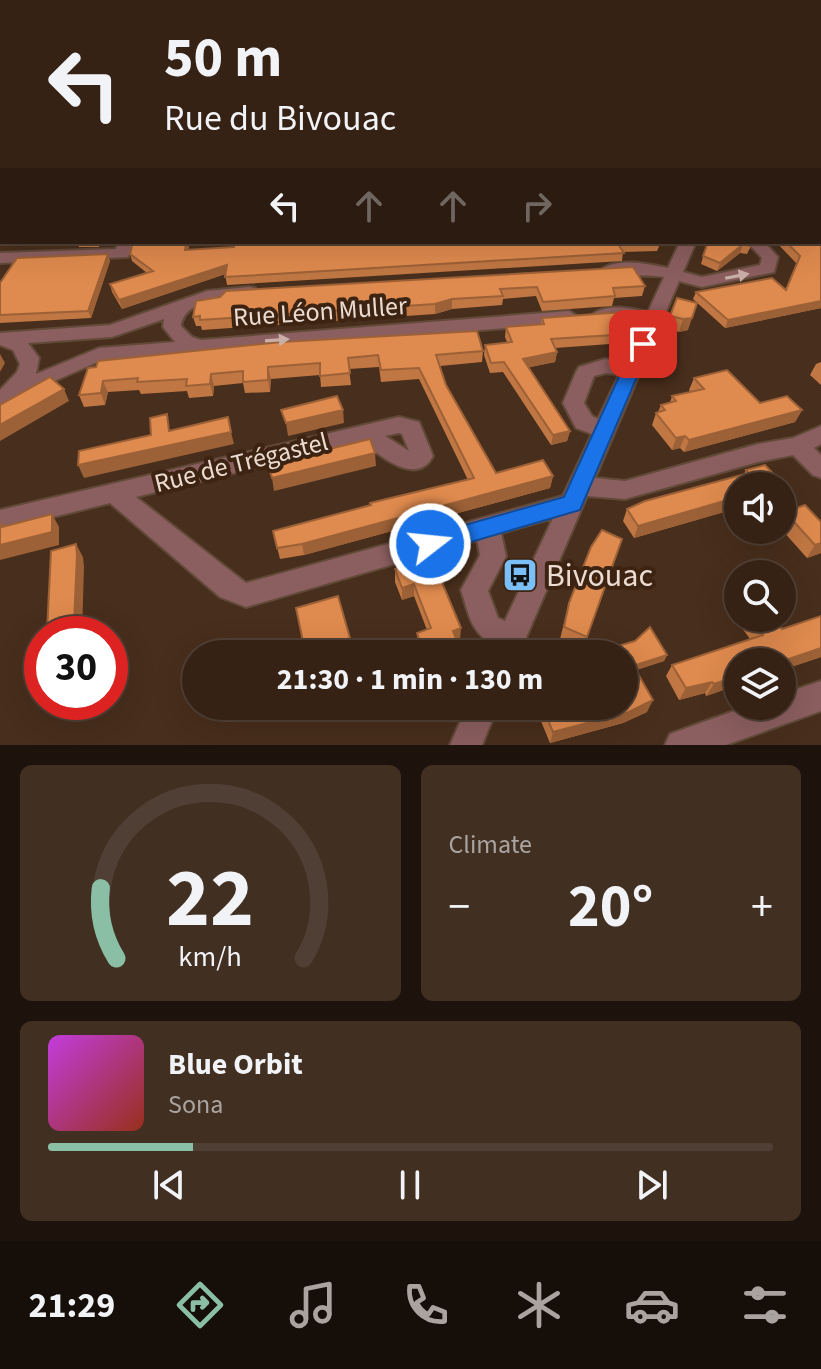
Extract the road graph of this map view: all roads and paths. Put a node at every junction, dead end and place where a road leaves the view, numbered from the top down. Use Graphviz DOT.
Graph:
graph roads {
  1 [pos="687,244"];
  2 [pos="757,244"];
  3 [pos="124,248"];
  4 [pos="0,258"];
  5 [pos="592,271"];
  6 [pos="673,275"];
  7 [pos="273,290"];
  8 [pos="182,306"];
  9 [pos="653,319"];
  10 [pos="106,332"];
  11 [pos="5,339"];
  12 [pos="199,346"];
  13 [pos="99,354"];
  14 [pos="633,370"];
  15 [pos="4,396"];
  16 [pos="594,426"];
  17 [pos="367,432"];
  18 [pos="821,434"];
  19 [pos="798,446"];
  20 [pos="821,469"];
  21 [pos="115,493"];
  22 [pos="576,494"];
  23 [pos="0,520"];
  24 [pos="487,528"];
  25 [pos="502,640"];
  26 [pos="821,696"];
  27 [pos="477,720"];
  28 [pos="466,745"];
  29 [pos="681,745"];
  1 -- 6 [label="street"];
  6 -- 2 [label="street, one-way"];
  3 -- 4 [label="street"];
  5 -- 6 [label="street"];
  6 -- 9 [label="street"];
  7 -- 8 [label="street"];
  8 -- 10 [label="street"];
  8 -- 12 [label="street"];
  12 -- 9 [label="street, Rue Léon Muller, one-way"];
  9 -- 14 [label="street"];
  10 -- 11 [label="street"];
  10 -- 13 [label="street"];
  11 -- 15 [label="street"];
  12 -- 13 [label="street, Rue Léon Muller"];
  13 -- 15 [label="street, Rue Léon Muller"];
  14 -- 16 [label="street"];
  14 -- 16 [label="street"];
  16 -- 22 [label="street"];
  17 -- 21 [label="street, Rue de Trégastel"];
  18 -- 19 [label="street"];
  19 -- 20 [label="street"];
  19 -- 22 [label="street"];
  21 -- 23 [label="street, Rue de Trégastel"];
  21 -- 24 [label="street, Rue de Trégastel"];
  22 -- 24 [label="street, Rue de Trégastel"];
  22 -- 25 [label="street"];
  24 -- 25 [label="street"];
  26 -- 29 [label="street"];
  27 -- 28 [label="street"];
}
